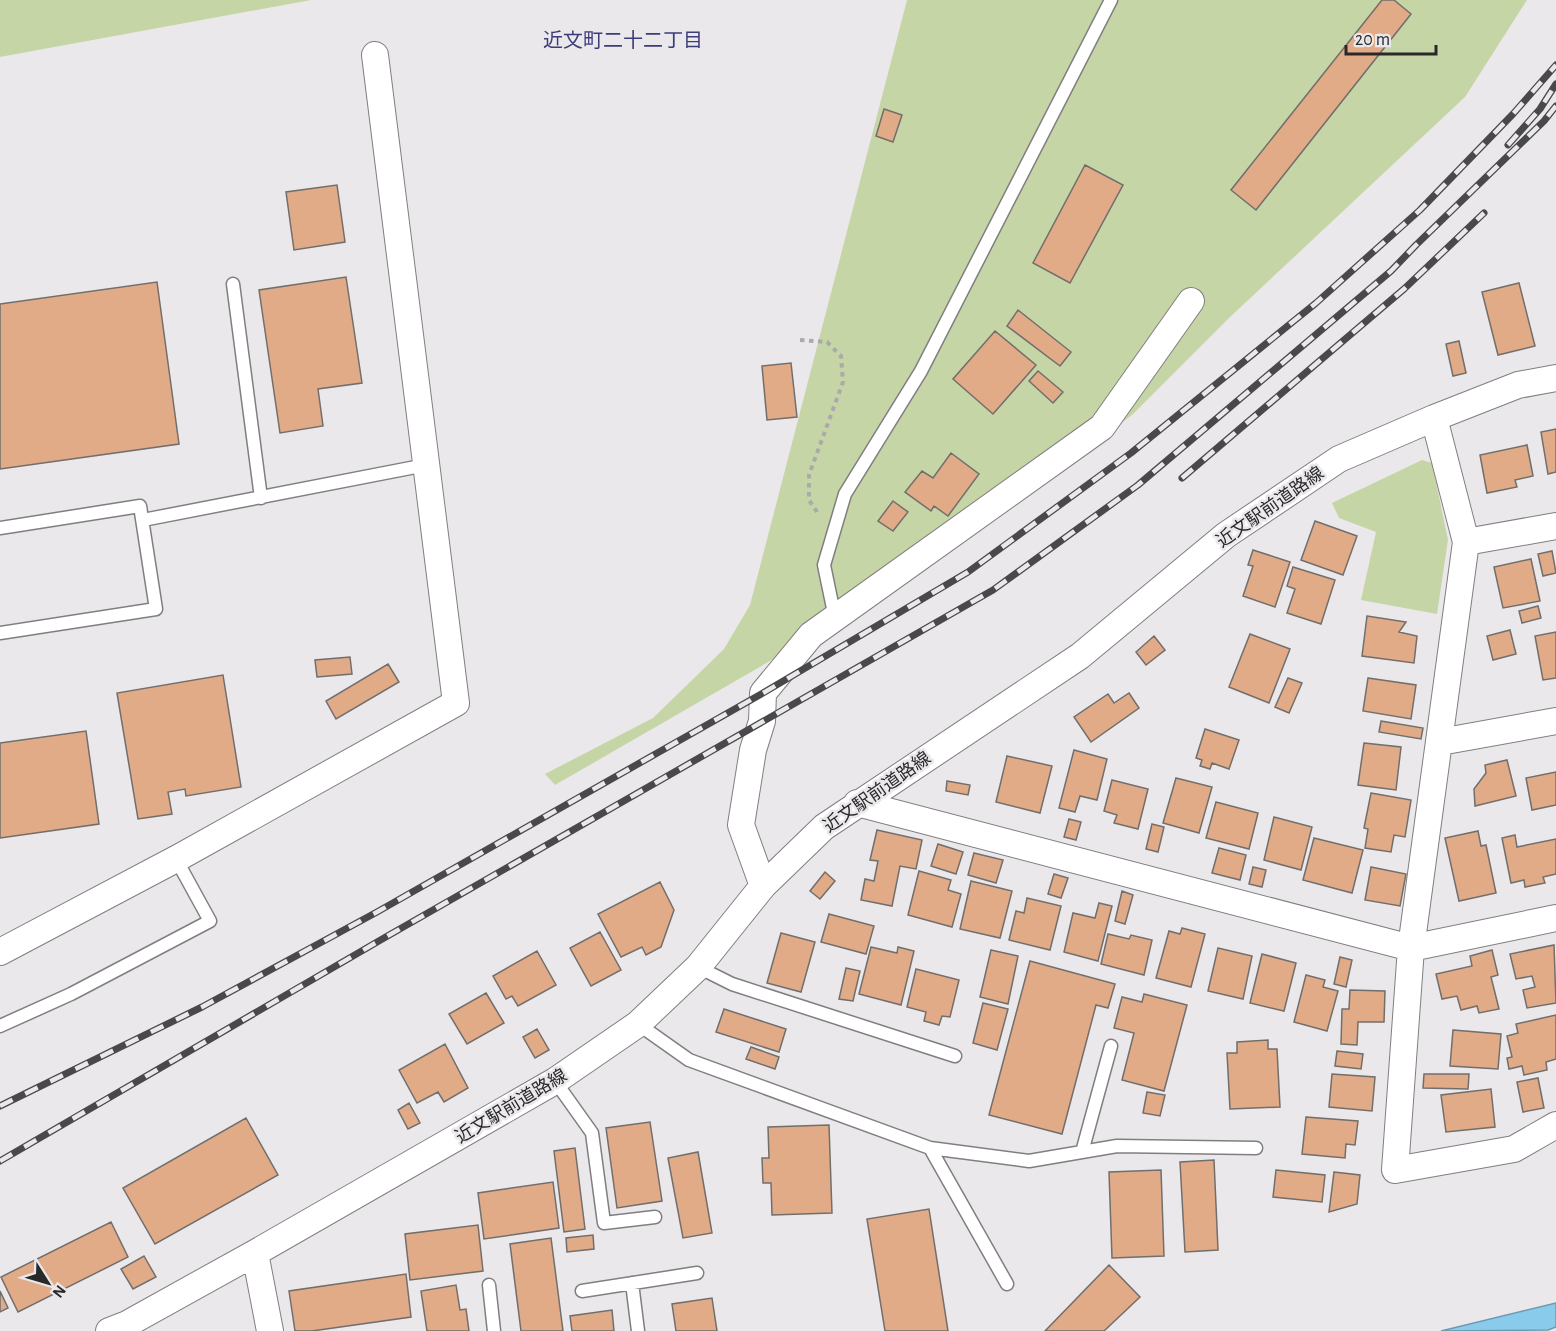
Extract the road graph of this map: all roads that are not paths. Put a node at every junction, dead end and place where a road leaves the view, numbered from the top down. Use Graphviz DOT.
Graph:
graph roads {
  1 [pos="1111,0"];
  2 [pos="375,55"];
  3 [pos="233,284"];
  4 [pos="1191,301"];
  5 [pos="1556,378"];
  6 [pos="1434,418"];
  7 [pos="426,465"];
  8 [pos="261,498"];
  9 [pos="142,520"];
  10 [pos="1556,526"];
  11 [pos="0,528"];
  12 [pos="1466,542"];
  13 [pos="835,618"];
  14 [pos="0,633"];
  15 [pos="1556,721"];
  16 [pos="1440,742"];
  17 [pos="857,803"];
  18 [pos="176,859"];
  19 [pos="763,886"];
  20 [pos="1556,918"];
  21 [pos="1411,948"];
  22 [pos="0,952"];
  23 [pos="698,967"];
  24 [pos="638,1024"];
  25 [pos="0,1026"];
  26 [pos="1111,1046"];
  27 [pos="956,1056"];
  28 [pos="555,1081"];
  29 [pos="1556,1125"];
  30 [pos="930,1148"];
  31 [pos="1256,1148"];
  32 [pos="1082,1152"];
  33 [pos="655,1217"];
  34 [pos="255,1253"];
  35 [pos="697,1273"];
  36 [pos="632,1283"];
  37 [pos="1007,1284"];
  38 [pos="489,1285"];
  39 [pos="582,1291"];
  40 [pos="121,1329"];
  41 [pos="270,1331"];
  42 [pos="494,1331"];
  43 [pos="638,1331"];
  1 -- 13 [label="lane"];
  2 -- 7 [label="street"];
  3 -- 8 [label="lane"];
  4 -- 13 [label="street"];
  5 -- 6 [label="street, 近文駅前道路線"];
  6 -- 12 [label="street"];
  6 -- 17 [label="street, 近文駅前道路線"];
  7 -- 8 [label="lane"];
  7 -- 18 [label="street"];
  8 -- 9 [label="lane"];
  9 -- 11 [label="lane"];
  9 -- 14 [label="lane"];
  10 -- 12 [label="street"];
  12 -- 16 [label="street"];
  13 -- 19 [label="street"];
  15 -- 16 [label="street"];
  16 -- 21 [label="street"];
  17 -- 19 [label="street, 近文駅前道路線"];
  17 -- 21 [label="street"];
  18 -- 22 [label="street"];
  18 -- 25 [label="lane"];
  19 -- 23 [label="street, 近文駅前道路線"];
  20 -- 21 [label="street"];
  21 -- 29 [label="street"];
  23 -- 24 [label="street, 近文駅前道路線"];
  23 -- 27 [label="lane"];
  24 -- 28 [label="street, 近文駅前道路線"];
  24 -- 30 [label="lane"];
  26 -- 32 [label="lane"];
  28 -- 33 [label="lane"];
  28 -- 34 [label="street, 近文駅前道路線"];
  30 -- 32 [label="lane"];
  30 -- 37 [label="lane"];
  31 -- 32 [label="lane"];
  34 -- 40 [label="street, 近文駅前道路線"];
  34 -- 41 [label="street"];
  35 -- 36 [label="lane"];
  36 -- 39 [label="lane"];
  36 -- 43 [label="lane"];
  38 -- 42 [label="lane"];
}
